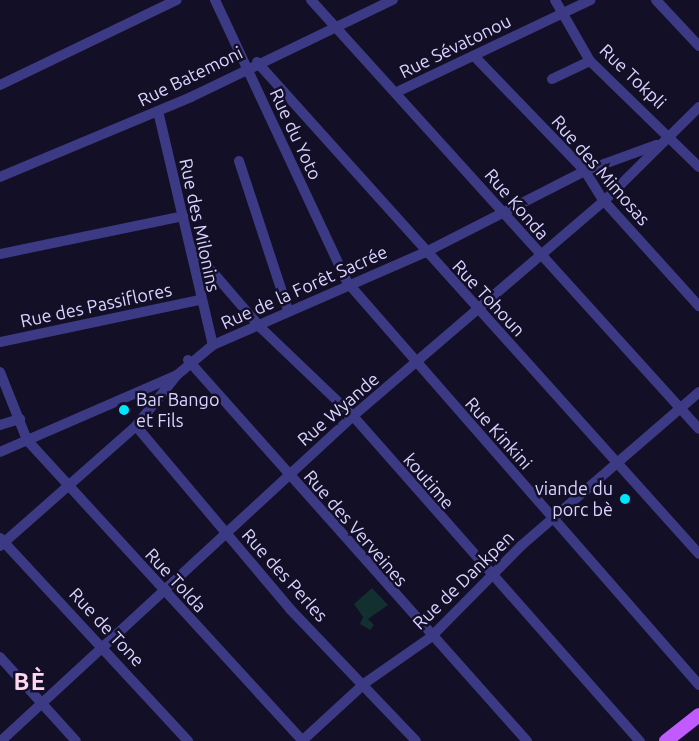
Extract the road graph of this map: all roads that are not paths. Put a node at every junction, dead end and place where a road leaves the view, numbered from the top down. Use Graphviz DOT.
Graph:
graph roads {
  1 [pos="177,0"];
  2 [pos="215,0"];
  3 [pos="311,0"];
  4 [pos="393,0"];
  5 [pos="555,0"];
  6 [pos="591,0"];
  7 [pos="656,0"];
  8 [pos="560,12"];
  9 [pos="337,26"];
  10 [pos="699,46"];
  11 [pos="476,58"];
  12 [pos="590,61"];
  13 [pos="252,64"];
  14 [pos="552,79"];
  15 [pos="0,85"];
  16 [pos="399,91"];
  17 [pos="699,107"];
  18 [pos="158,111"];
  19 [pos="669,133"];
  20 [pos="660,144"];
  21 [pos="239,161"];
  22 [pos="699,167"];
  23 [pos="585,171"];
  24 [pos="0,177"];
  25 [pos="604,201"];
  26 [pos="503,215"];
  27 [pos="183,216"];
  28 [pos="191,247"];
  29 [pos="424,253"];
  30 [pos="0,254"];
  31 [pos="541,257"];
  32 [pos="347,282"];
  33 [pos="199,300"];
  34 [pos="699,306"];
  35 [pos="476,308"];
  36 [pos="288,310"];
  37 [pos="261,328"];
  38 [pos="0,342"];
  39 [pos="213,345"];
  40 [pos="188,360"];
  41 [pos="416,365"];
  42 [pos="0,372"];
  43 [pos="177,375"];
  44 [pos="699,392"];
  45 [pos="681,408"];
  46 [pos="353,416"];
  47 [pos="20,419"];
  48 [pos="0,425"];
  49 [pos="136,426"];
  50 [pos="699,429"];
  51 [pos="27,440"];
  52 [pos="0,452"];
  53 [pos="616,461"];
  54 [pos="288,475"];
  55 [pos="66,484"];
  56 [pos="552,518"];
  57 [pos="225,534"];
  58 [pos="1,542"];
  59 [pos="699,554"];
  60 [pos="491,576"];
  61 [pos="163,591"];
  62 [pos="431,637"];
  63 [pos="102,645"];
  64 [pos="0,657"];
  65 [pos="365,683"];
  66 [pos="699,685"];
  67 [pos="41,704"];
  68 [pos="699,715"];
  69 [pos="1,741"];
  70 [pos="76,741"];
  71 [pos="188,741"];
  72 [pos="303,741"];
  73 [pos="416,741"];
  74 [pos="527,741"];
  75 [pos="640,741"];
  76 [pos="666,741"];
  1 -- 15 [label="street"];
  2 -- 13 [label="street, Rue du Yoto"];
  3 -- 9 [label="street, Rue Konda"];
  4 -- 9 [label="street, Rue Batemoni"];
  5 -- 8 [label="street, Rue Tokpli"];
  6 -- 8 [label="street, Rue Sévatonou"];
  7 -- 10 [label="street"];
  8 -- 11 [label="street, Rue Sévatonou"];
  8 -- 12 [label="street, Rue Tokpli"];
  9 -- 13 [label="street, Rue Batemoni"];
  9 -- 16 [label="street, Rue Konda"];
  11 -- 16 [label="street, Rue Sévatonou"];
  11 -- 23 [label="street, Rue des Mimosas"];
  12 -- 14 [label="street"];
  12 -- 19 [label="street, Rue Tokpli"];
  13 -- 18 [label="street, Rue Batemoni"];
  13 -- 29 [label="street, Rue Tohoun"];
  13 -- 32 [label="street, Rue du Yoto"];
  16 -- 26 [label="street, Rue Konda"];
  17 -- 19 [label="street, Rue Wyande"];
  18 -- 24 [label="street, Rue Batemoni"];
  18 -- 27 [label="street, Rue des Milonins"];
  19 -- 20 [label="street, Rue Wyande"];
  19 -- 22 [label="street, Rue Tokpli"];
  20 -- 23 [label="street, Rue de la Forêt Sacrée"];
  20 -- 25 [label="street, Rue Wyande"];
  21 -- 36 [label="street"];
  23 -- 25 [label="street, Rue des Mimosas"];
  23 -- 26 [label="street, Rue de la Forêt Sacrée"];
  25 -- 31 [label="street, Rue Wyande"];
  25 -- 34 [label="street, Rue des Mimosas"];
  26 -- 29 [label="street, Rue de la Forêt Sacrée"];
  26 -- 31 [label="street, Rue Konda"];
  27 -- 28 [label="street, Rue des Milonins"];
  27 -- 30 [label="street"];
  28 -- 33 [label="street, Rue des Milonins"];
  28 -- 37 [label="street, koutime"];
  29 -- 32 [label="street, Rue de la Forêt Sacrée"];
  29 -- 35 [label="street, Rue Tohoun"];
  31 -- 35 [label="street, Rue Wyande"];
  31 -- 45 [label="street, Rue Konda"];
  32 -- 36 [label="street, Rue de la Forêt Sacrée"];
  32 -- 41 [label="street, Rue Kinkini"];
  33 -- 38 [label="street, Rue des Passiflores"];
  33 -- 39 [label="street, Rue des Milonins"];
  35 -- 41 [label="street, Rue Wyande"];
  35 -- 53 [label="street, Rue Tohoun"];
  36 -- 37 [label="street, Rue de la Forêt Sacrée"];
  37 -- 39 [label="street, Rue de la Forêt Sacrée"];
  37 -- 46 [label="street, koutime"];
  39 -- 40 [label="street, Rue de la Forêt Sacrée"];
  40 -- 43 [label="street, Rue de la Forêt Sacrée"];
  40 -- 54 [label="street, Rue des Verveines"];
  41 -- 46 [label="street, Rue Wyande"];
  41 -- 56 [label="street, Rue Kinkini"];
  42 -- 47 [label="street"];
  43 -- 49 [label="street, Rue de la Forêt Sacrée"];
  43 -- 51 [label="street"];
  44 -- 45 [label="street, Rue de Dankpen"];
  45 -- 50 [label="street, Rue Konda"];
  45 -- 53 [label="street, Rue de Dankpen"];
  46 -- 54 [label="street, Rue Wyande"];
  46 -- 60 [label="street, koutime"];
  47 -- 48 [label="street"];
  47 -- 51 [label="street"];
  49 -- 55 [label="street, Rue de la Forêt Sacrée"];
  49 -- 57 [label="street, Rue des Perles"];
  51 -- 52 [label="street"];
  51 -- 55 [label="street, Rue Tolda"];
  53 -- 56 [label="street, Rue de Dankpen"];
  53 -- 59 [label="street, Rue Tohoun"];
  54 -- 57 [label="street, Rue Wyande"];
  54 -- 62 [label="street, Rue des Verveines"];
  55 -- 58 [label="street, Rue de la Forêt Sacrée"];
  55 -- 61 [label="street, Rue Tolda"];
  56 -- 60 [label="street, Rue de Dankpen"];
  56 -- 66 [label="street, Rue Kinkini"];
  57 -- 61 [label="street, Rue Wyande"];
  57 -- 65 [label="street, Rue des Perles"];
  58 -- 63 [label="street, Rue de Tone"];
  60 -- 62 [label="street, Rue de Dankpen"];
  60 -- 75 [label="street, koutime"];
  61 -- 63 [label="street, Rue Wyande"];
  61 -- 72 [label="street, Rue Tolda"];
  62 -- 65 [label="street, Rue de Dankpen"];
  62 -- 74 [label="street, Rue des Verveines"];
  63 -- 67 [label="street, Rue Wyande"];
  63 -- 71 [label="street, Rue de Tone"];
  64 -- 67 [label="street"];
  65 -- 72 [label="street, Rue de Dankpen"];
  65 -- 73 [label="street, Rue des Perles"];
  67 -- 69 [label="street, Rue Wyande"];
  67 -- 70 [label="street"];
  68 -- 76 [label="main road"];
}
